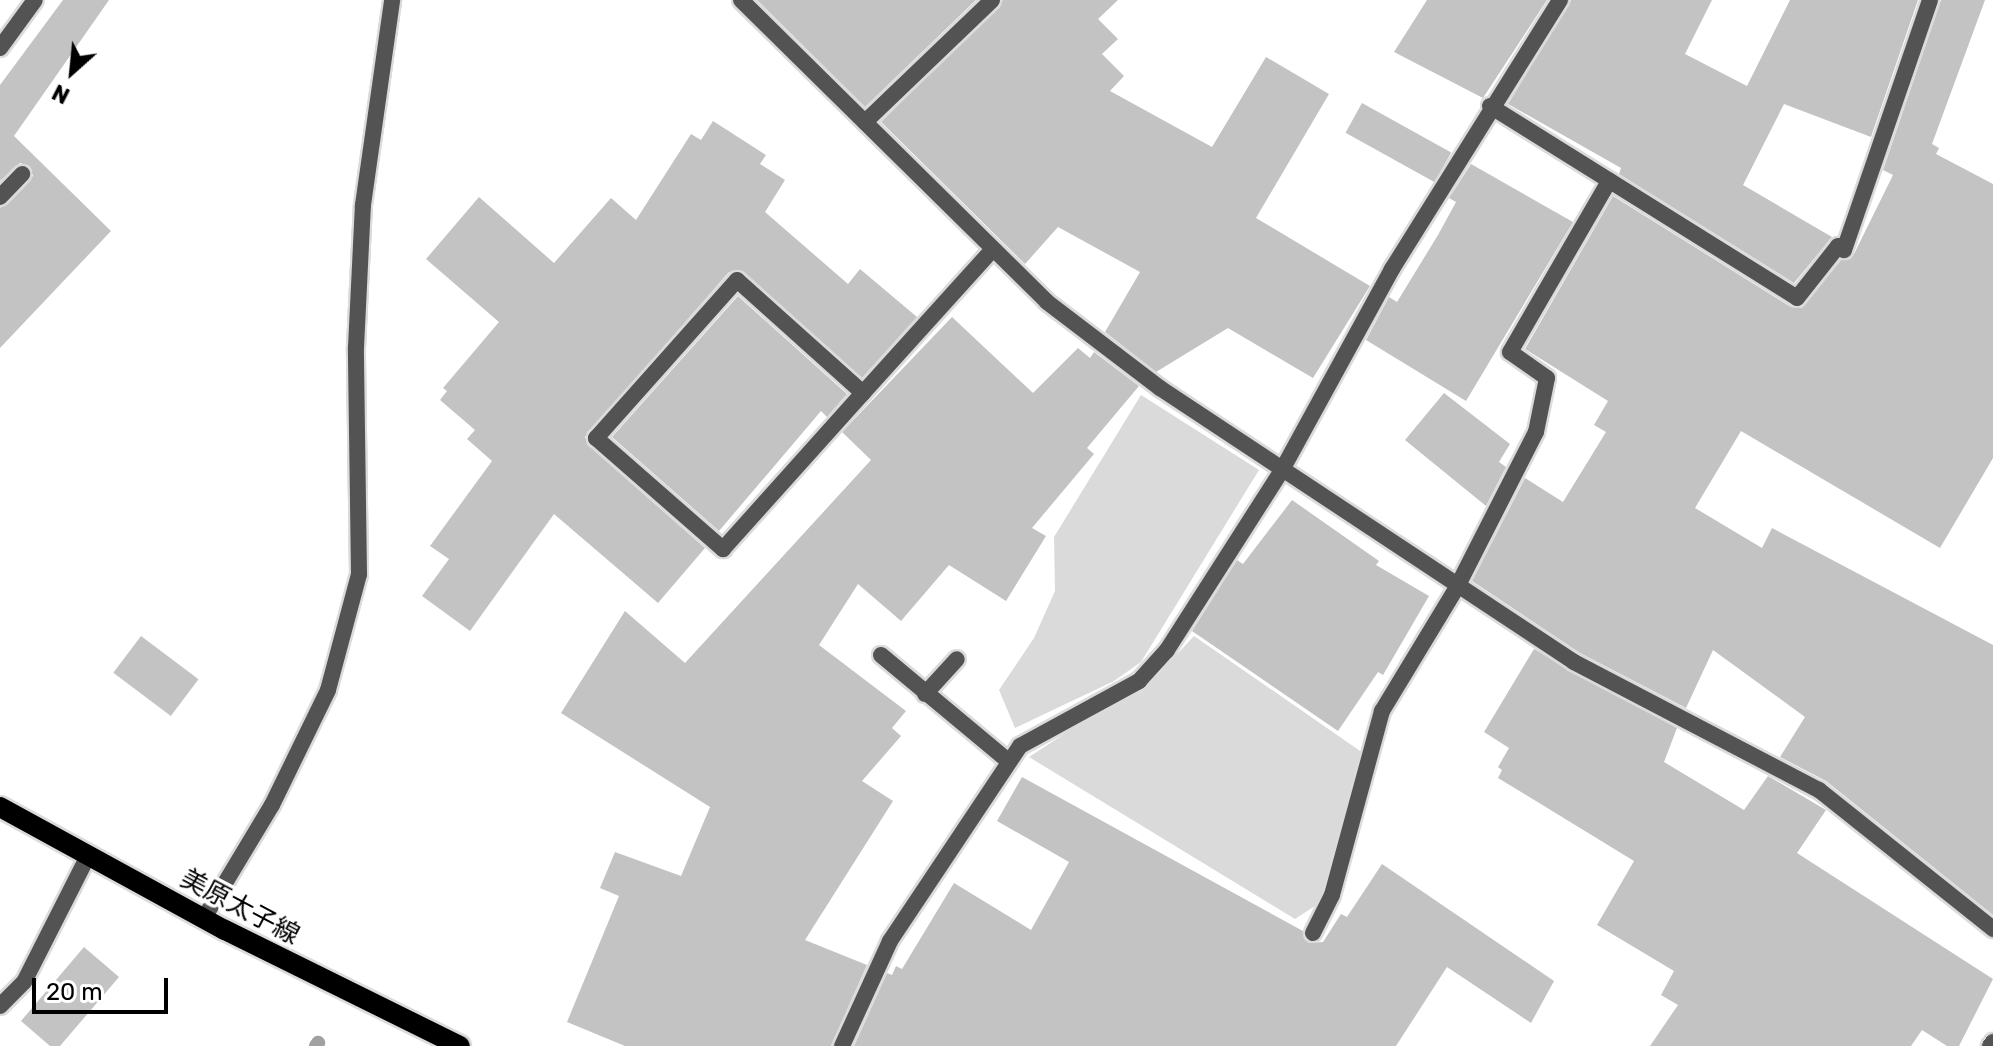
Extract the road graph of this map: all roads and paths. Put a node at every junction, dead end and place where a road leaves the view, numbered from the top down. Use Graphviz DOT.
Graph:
graph roads {
  1 [pos="35,0"];
  2 [pos="392,0"];
  3 [pos="741,0"];
  4 [pos="992,0"];
  5 [pos="1560,0"];
  6 [pos="1930,0"];
  7 [pos="6,28"];
  8 [pos="0,48"];
  9 [pos="1490,106"];
  10 [pos="865,122"];
  11 [pos="22,174"];
  12 [pos="1609,181"];
  13 [pos="0,197"];
  14 [pos="993,249"];
  15 [pos="863,393"];
  16 [pos="1282,470"];
  17 [pos="1457,587"];
  18 [pos="881,655"];
  19 [pos="957,659"];
  20 [pos="925,694"];
  21 [pos="1008,761"];
  22 [pos="0,807"];
  23 [pos="88,856"];
  24 [pos="204,918"];
  25 [pos="1993,929"];
  26 [pos="1313,933"];
  27 [pos="0,1006"];
  28 [pos="460,1046"];
  29 [pos="842,1046"];
  1 -- 7 [label="street"];
  2 -- 24 [label="street"];
  3 -- 10 [label="street"];
  4 -- 10 [label="street"];
  5 -- 9 [label="street"];
  6 -- 12 [label="street"];
  7 -- 8 [label="street"];
  9 -- 12 [label="street"];
  9 -- 16 [label="street"];
  10 -- 14 [label="street"];
  11 -- 13 [label="street"];
  12 -- 17 [label="street"];
  14 -- 15 [label="street"];
  14 -- 16 [label="street"];
  15 -- 15 [label="street"];
  16 -- 17 [label="street"];
  16 -- 21 [label="street"];
  17 -- 25 [label="street"];
  17 -- 26 [label="street"];
  18 -- 20 [label="street"];
  19 -- 20 [label="street"];
  20 -- 21 [label="street"];
  21 -- 29 [label="street"];
  22 -- 23 [label="main road, 美原太子線"];
  23 -- 24 [label="main road, 美原太子線"];
  23 -- 27 [label="street"];
  24 -- 28 [label="main road, 美原太子線"];
}
